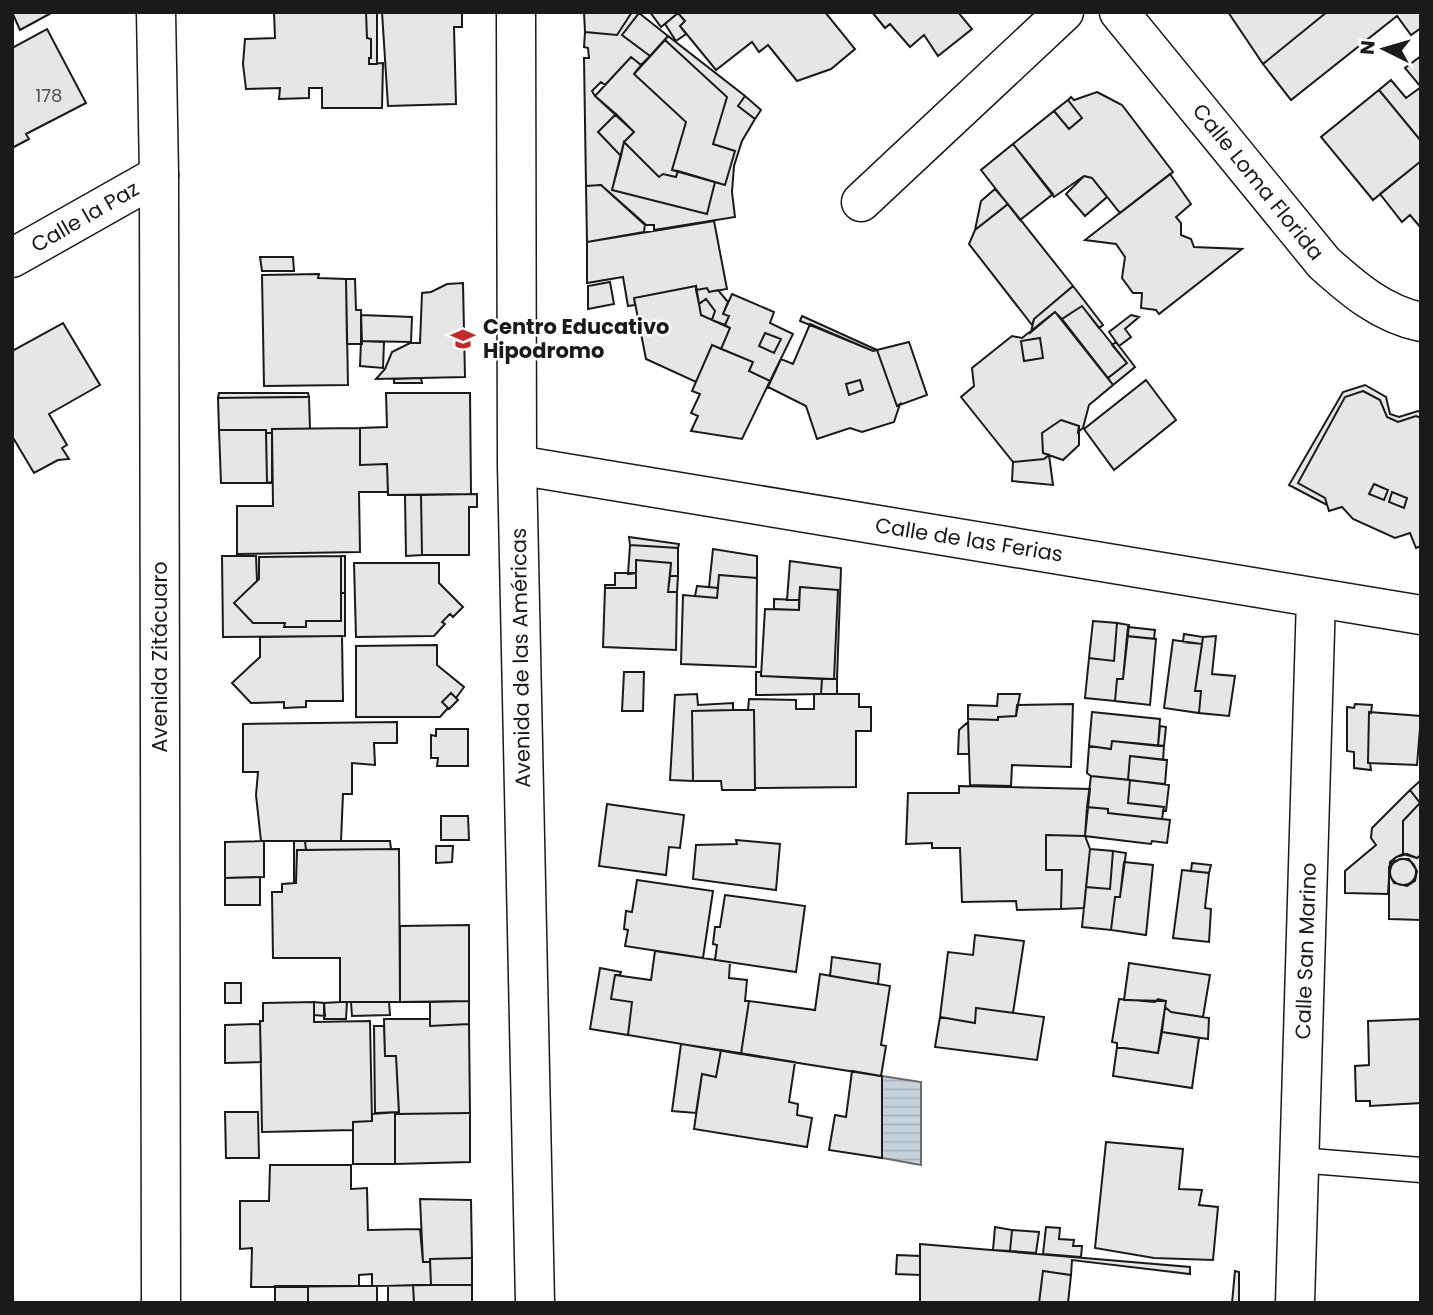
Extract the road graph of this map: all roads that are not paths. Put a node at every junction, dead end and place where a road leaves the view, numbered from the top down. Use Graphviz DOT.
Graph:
graph roads {
  1 [pos="156,12"];
  2 [pos="516,12"];
  3 [pos="1063,12"];
  4 [pos="1119,12"];
  5 [pos="159,175"];
  6 [pos="861,202"];
  7 [pos="12,258"];
  8 [pos="1421,322"];
  9 [pos="517,465"];
  10 [pos="1316,598"];
  11 [pos="1421,615"];
  12 [pos="1299,1160"];
  13 [pos="1421,1170"];
  14 [pos="161,1303"];
  15 [pos="535,1303"];
  16 [pos="1295,1303"];
  1 -- 5 [label="street, Avenida Zitácuaro"];
  2 -- 9 [label="street, Avenida de las Américas"];
  3 -- 6 [label="street"];
  4 -- 8 [label="street, Calle Loma Florida"];
  5 -- 7 [label="street, Calle la Paz"];
  5 -- 14 [label="street, Avenida Zitácuaro"];
  9 -- 10 [label="street, Calle de las Ferias"];
  9 -- 15 [label="street, Avenida de las Américas"];
  10 -- 11 [label="street, Calle de las Ferias"];
  10 -- 12 [label="street, Calle San Marino"];
  12 -- 13 [label="lane"];
  12 -- 16 [label="street, Calle San Marino"];
}
